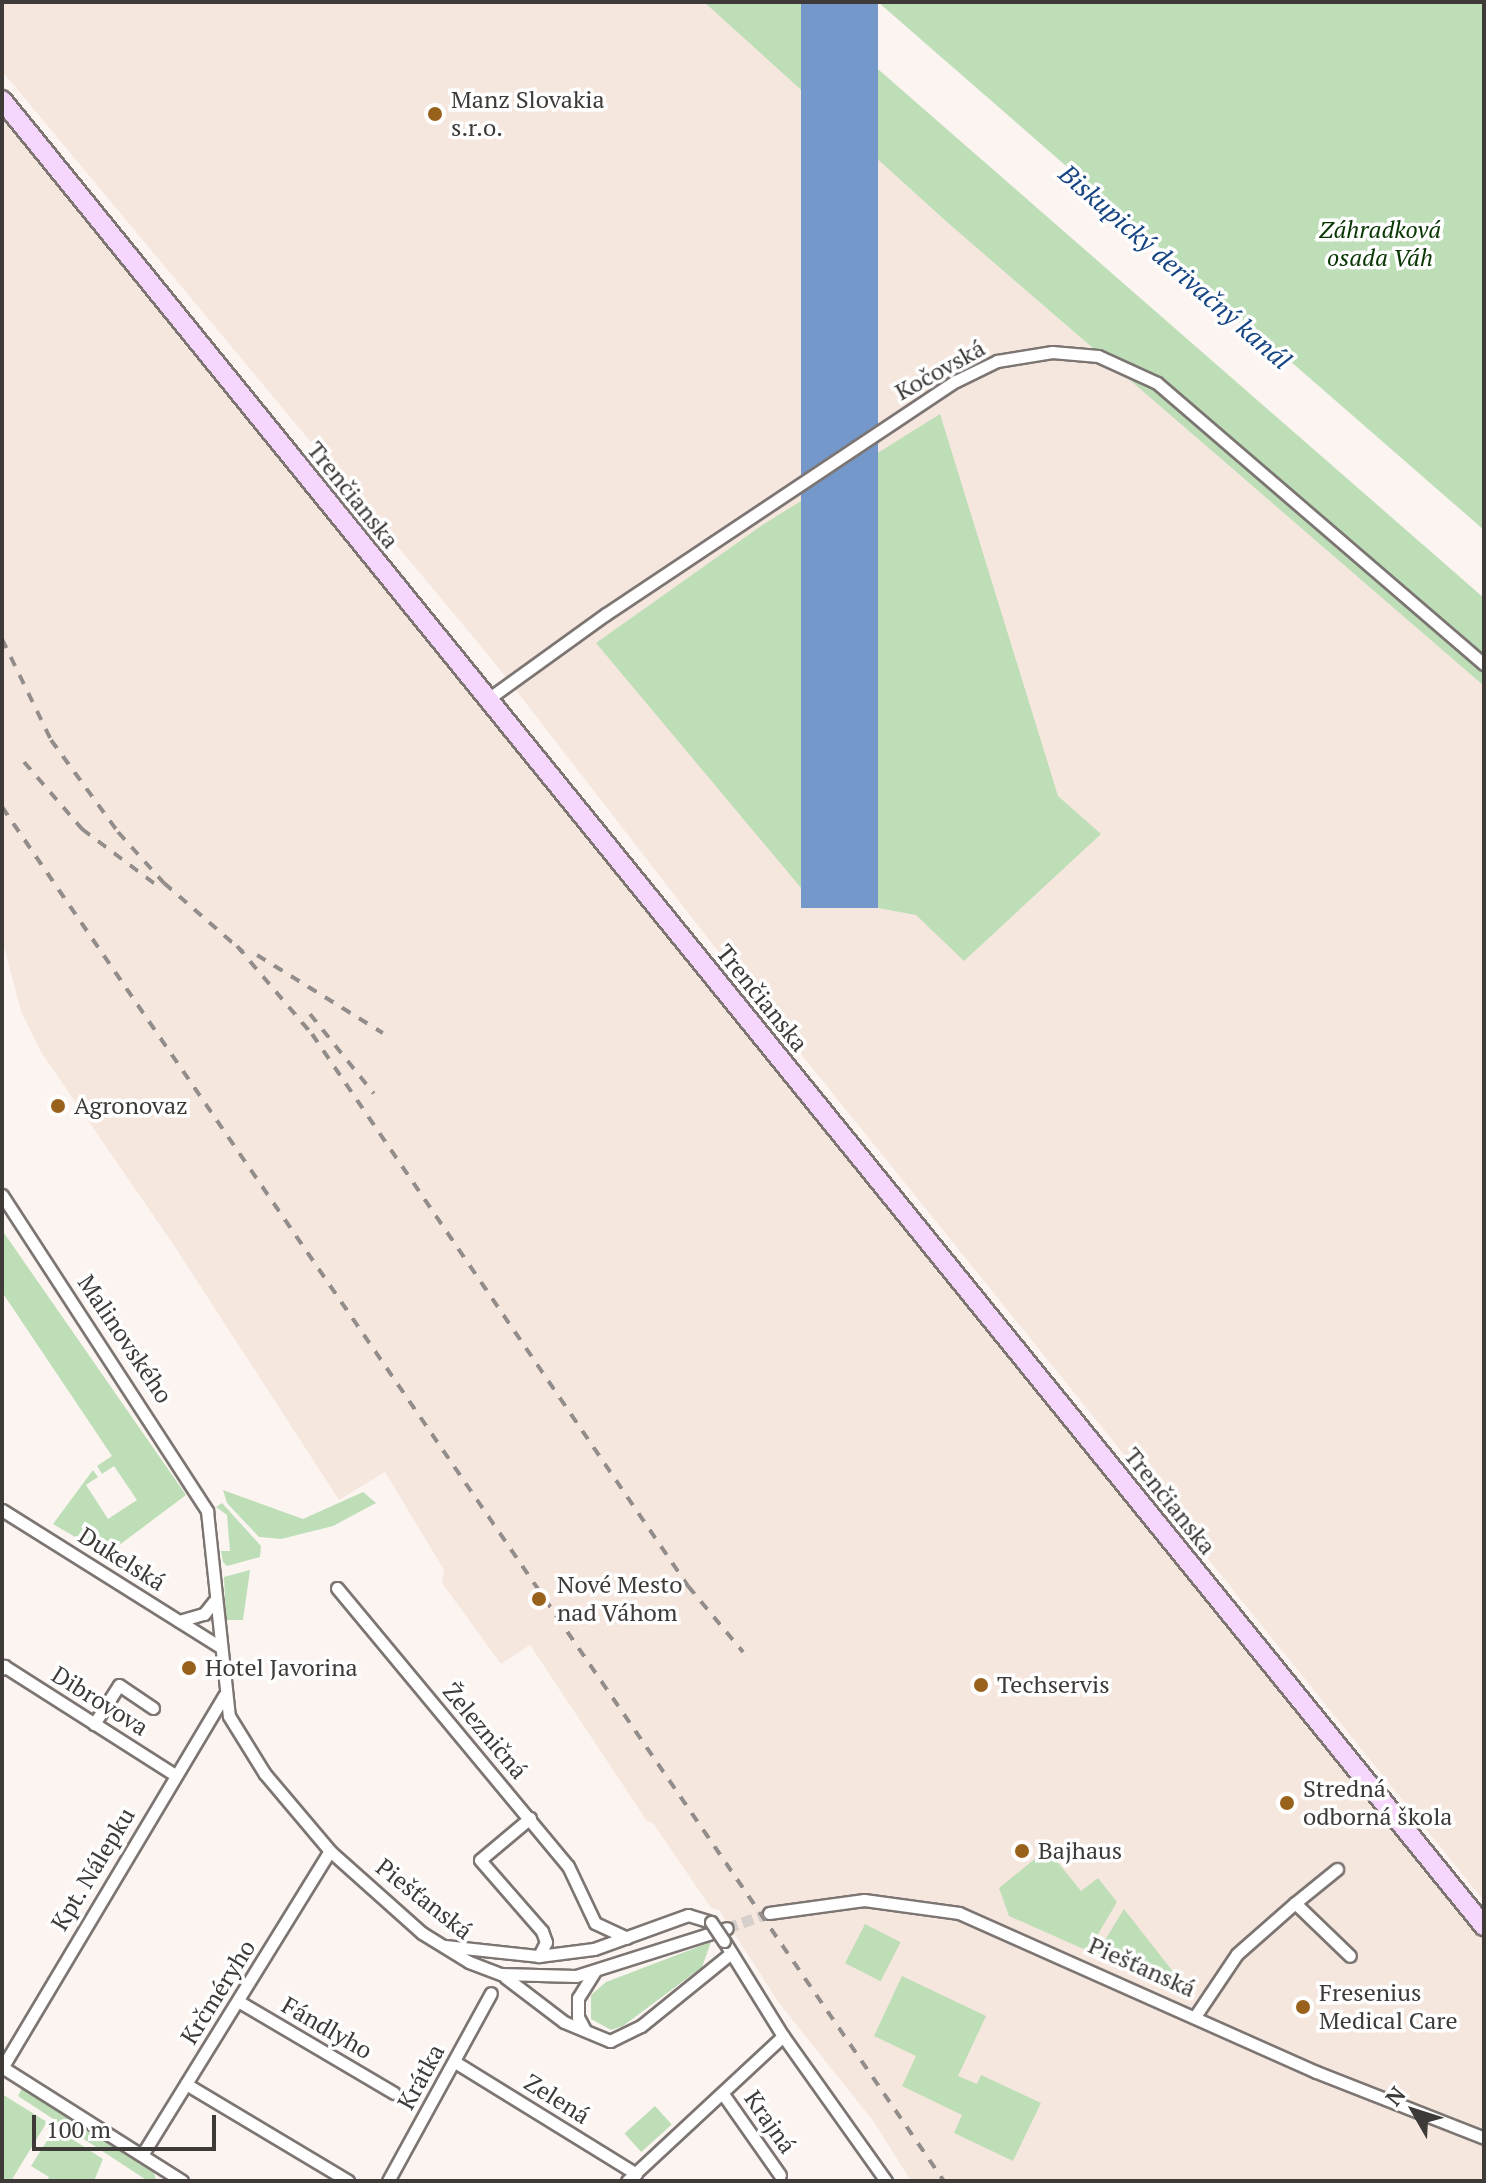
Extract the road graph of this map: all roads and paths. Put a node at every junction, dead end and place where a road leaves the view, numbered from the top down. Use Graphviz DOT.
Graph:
graph roads {
  1 [pos="2,100"];
  2 [pos="1484,664"];
  3 [pos="488,699"];
  4 [pos="2,1195"];
  5 [pos="2,1510"];
  6 [pos="207,1511"];
  7 [pos="337,1588"];
  8 [pos="214,1601"];
  9 [pos="179,1621"];
  10 [pos="219,1646"];
  11 [pos="2,1669"];
  12 [pos="224,1695"];
  13 [pos="153,1708"];
  14 [pos="94,1724"];
  15 [pos="175,1775"];
  16 [pos="530,1818"];
  17 [pos="330,1851"];
  18 [pos="1337,1869"];
  19 [pos="1295,1903"];
  20 [pos="769,1913"];
  21 [pos="1484,1926"];
  22 [pos="727,1928"];
  23 [pos="627,1938"];
  24 [pos="444,1946"];
  25 [pos="731,1953"];
  26 [pos="539,1956"];
  27 [pos="1350,1956"];
  28 [pos="594,1972"];
  29 [pos="501,1974"];
  30 [pos="491,1993"];
  31 [pos="238,2001"];
  32 [pos="1196,2015"];
  33 [pos="586,2031"];
  34 [pos="783,2036"];
  35 [pos="455,2062"];
  36 [pos="2,2067"];
  37 [pos="186,2084"];
  38 [pos="394,2093"];
  39 [pos="723,2094"];
  40 [pos="1484,2138"];
  41 [pos="142,2155"];
  42 [pos="780,2175"];
  43 [pos="631,2177"];
  44 [pos="182,2181"];
  45 [pos="348,2181"];
  46 [pos="388,2181"];
  47 [pos="886,2181"];
  1 -- 3 [label="main road, Trenčianska"];
  2 -- 3 [label="street, Kočovská"];
  3 -- 21 [label="main road, Trenčianska"];
  4 -- 6 [label="street, Malinovského"];
  5 -- 9 [label="street, Dukelská"];
  6 -- 8 [label="street, Piešťanská"];
  7 -- 16 [label="street, Železničná"];
  8 -- 9 [label="street"];
  8 -- 10 [label="street, Piešťanská"];
  9 -- 10 [label="street, Dukelská"];
  10 -- 12 [label="street, Piešťanská"];
  11 -- 14 [label="street, Dibrovova"];
  12 -- 15 [label="street, Kpt. Nálepku"];
  12 -- 17 [label="street, Piešťanská"];
  13 -- 14 [label="street"];
  14 -- 15 [label="street, Dibrovova"];
  15 -- 36 [label="street, Kpt. Nálepku"];
  16 -- 23 [label="street, Železničná"];
  16 -- 26 [label="street"];
  17 -- 24 [label="street, Piešťanská"];
  17 -- 31 [label="street, Krčméryho"];
  18 -- 19 [label="street"];
  19 -- 27 [label="street"];
  19 -- 32 [label="street"];
  20 -- 32 [label="street, Piešťanská"];
  22 -- 28 [label="street, Piešťanská"];
  23 -- 25 [label="street, bridge"];
  23 -- 26 [label="street"];
  24 -- 26 [label="street"];
  24 -- 29 [label="street, Piešťanská"];
  25 -- 33 [label="street"];
  25 -- 34 [label="street"];
  28 -- 29 [label="street, Piešťanská"];
  28 -- 33 [label="street"];
  29 -- 33 [label="street"];
  30 -- 35 [label="street, Krátka"];
  31 -- 37 [label="street, Krčméryho"];
  31 -- 38 [label="street, Fándlyho"];
  32 -- 40 [label="street, Piešťanská"];
  34 -- 39 [label="street, Zelená"];
  34 -- 47 [label="street"];
  35 -- 43 [label="street, Zelená"];
  35 -- 46 [label="street, Krátka"];
  36 -- 41 [label="street"];
  37 -- 41 [label="street, Krčméryho"];
  37 -- 45 [label="street"];
  39 -- 42 [label="street, Krajná"];
  39 -- 43 [label="street, Zelená"];
  41 -- 44 [label="street"];
}
